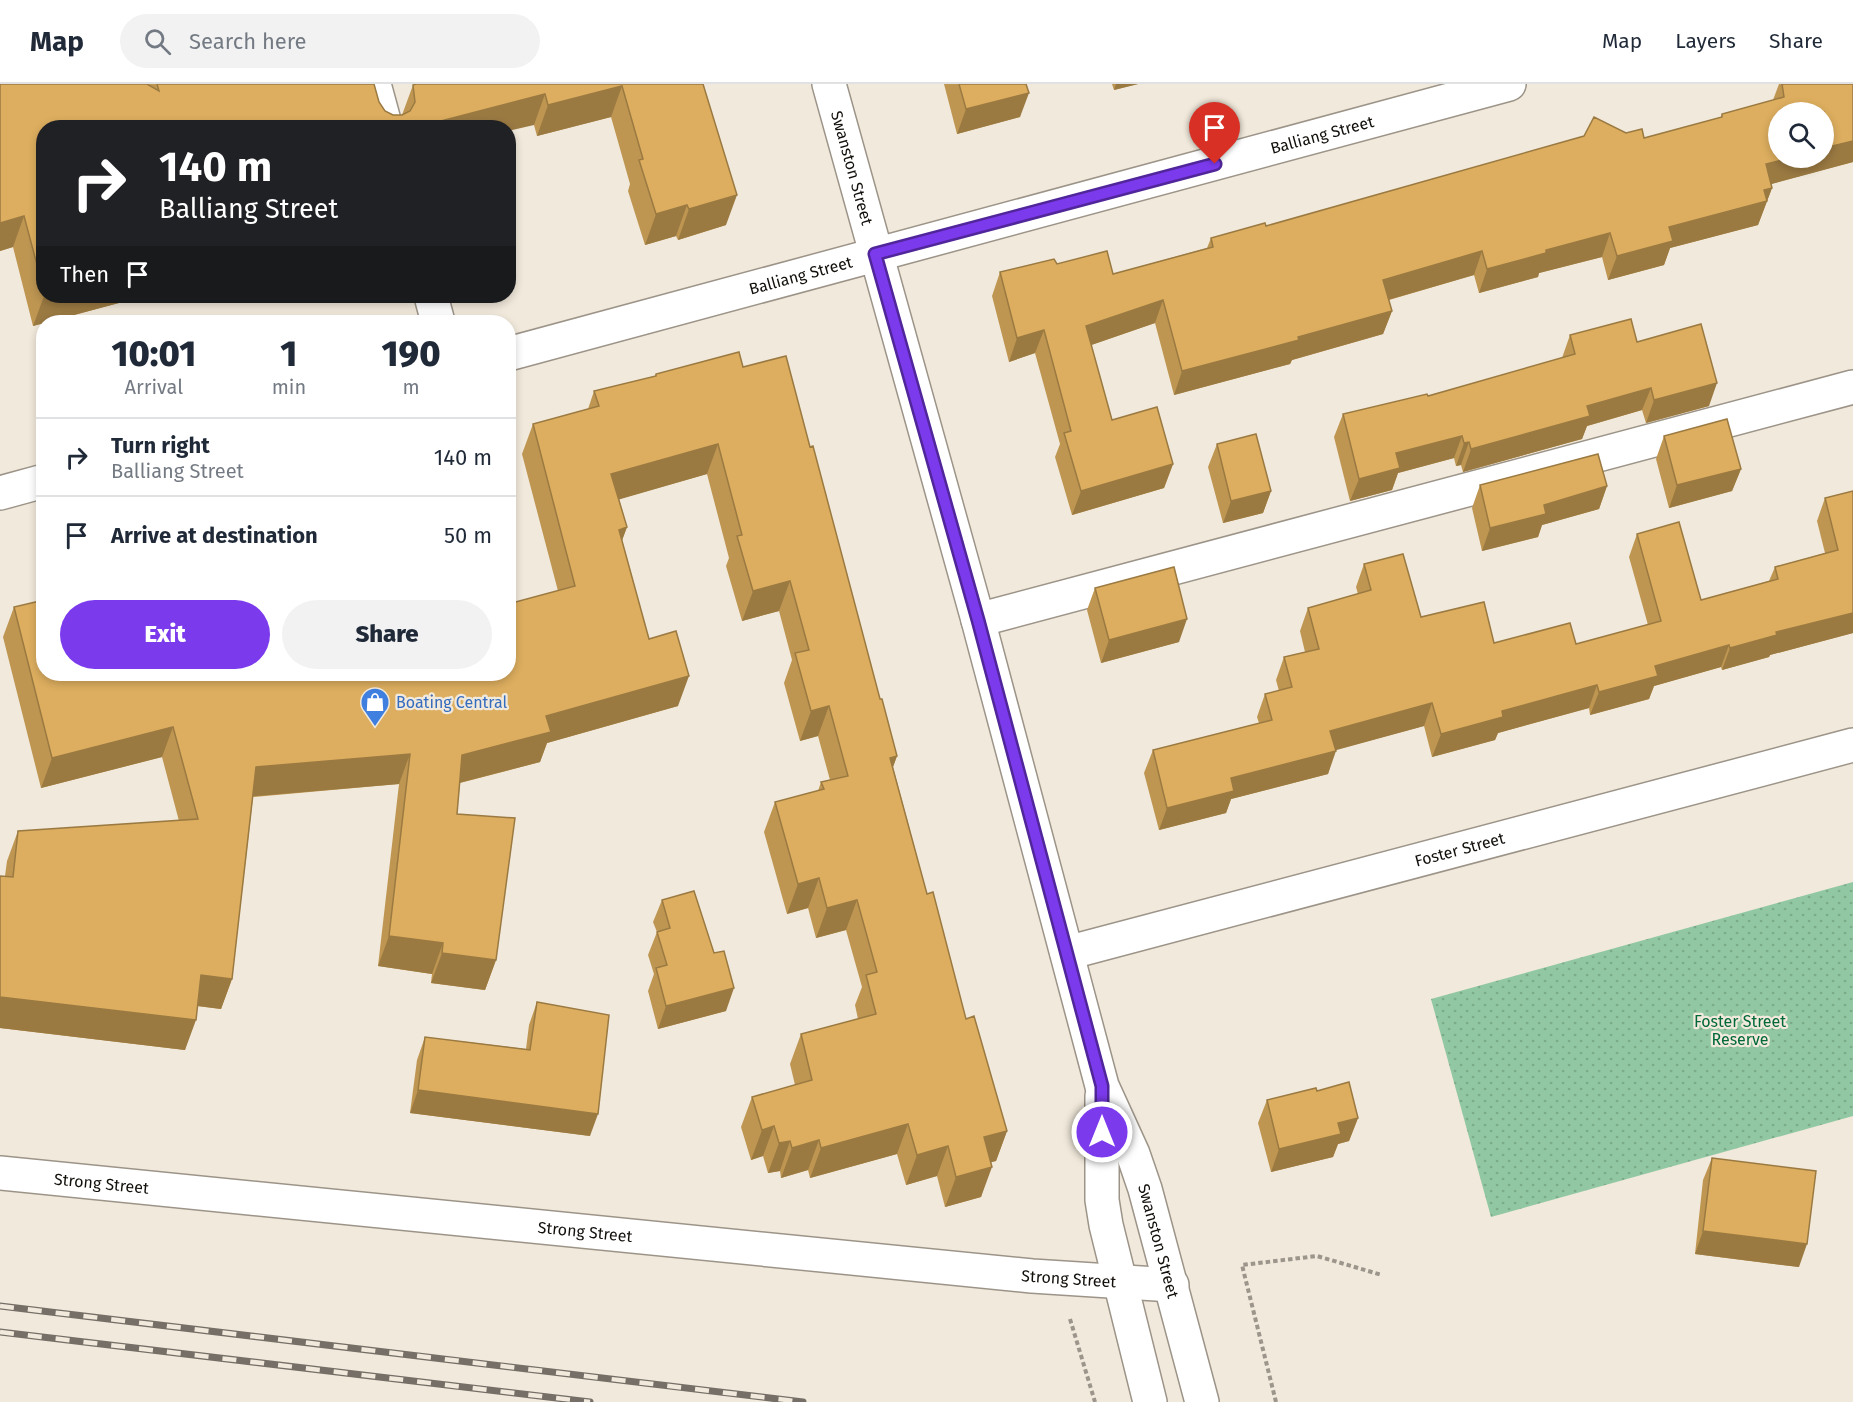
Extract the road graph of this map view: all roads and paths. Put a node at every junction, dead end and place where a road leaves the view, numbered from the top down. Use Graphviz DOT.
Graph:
graph roads {
  1 [pos="374,84"];
  2 [pos="829,84"];
  3 [pos="1509,84"];
  4 [pos="384,120"];
  5 [pos="875,254"];
  6 [pos="516,352"];
  7 [pos="1853,387"];
  8 [pos="36,483"];
  9 [pos="0,493"];
  10 [pos="978,620"];
  11 [pos="1853,745"];
  12 [pos="1067,953"];
  13 [pos="1102,1086"];
  14 [pos="0,1173"];
  15 [pos="1382,1275"];
  16 [pos="1057,1278"];
  17 [pos="1120,1282"];
  18 [pos="1172,1285"];
  19 [pos="1095,1402"];
  20 [pos="1150,1402"];
  21 [pos="1202,1402"];
  22 [pos="1276,1402"];
  1 -- 4 [label="street"];
  2 -- 5 [label="street, Swanston Street"];
  3 -- 5 [label="street, Balliang Street"];
  5 -- 6 [label="street, Balliang Street"];
  5 -- 10 [label="street, Swanston Street"];
  7 -- 10 [label="street"];
  8 -- 9 [label="street"];
  10 -- 12 [label="street, Swanston Street"];
  11 -- 12 [label="street, Foster Street"];
  12 -- 13 [label="street, Swanston Street"];
  13 -- 17 [label="street, Swanston Street"];
  13 -- 18 [label="street, Swanston Street"];
  14 -- 16 [label="street, Strong Street"];
  15 -- 22 [label="path"];
  16 -- 17 [label="street, Strong Street"];
  16 -- 19 [label="path"];
  17 -- 18 [label="street, Strong Street"];
  17 -- 20 [label="street, Swanston Street"];
  18 -- 21 [label="street, Swanston Street"];
}
